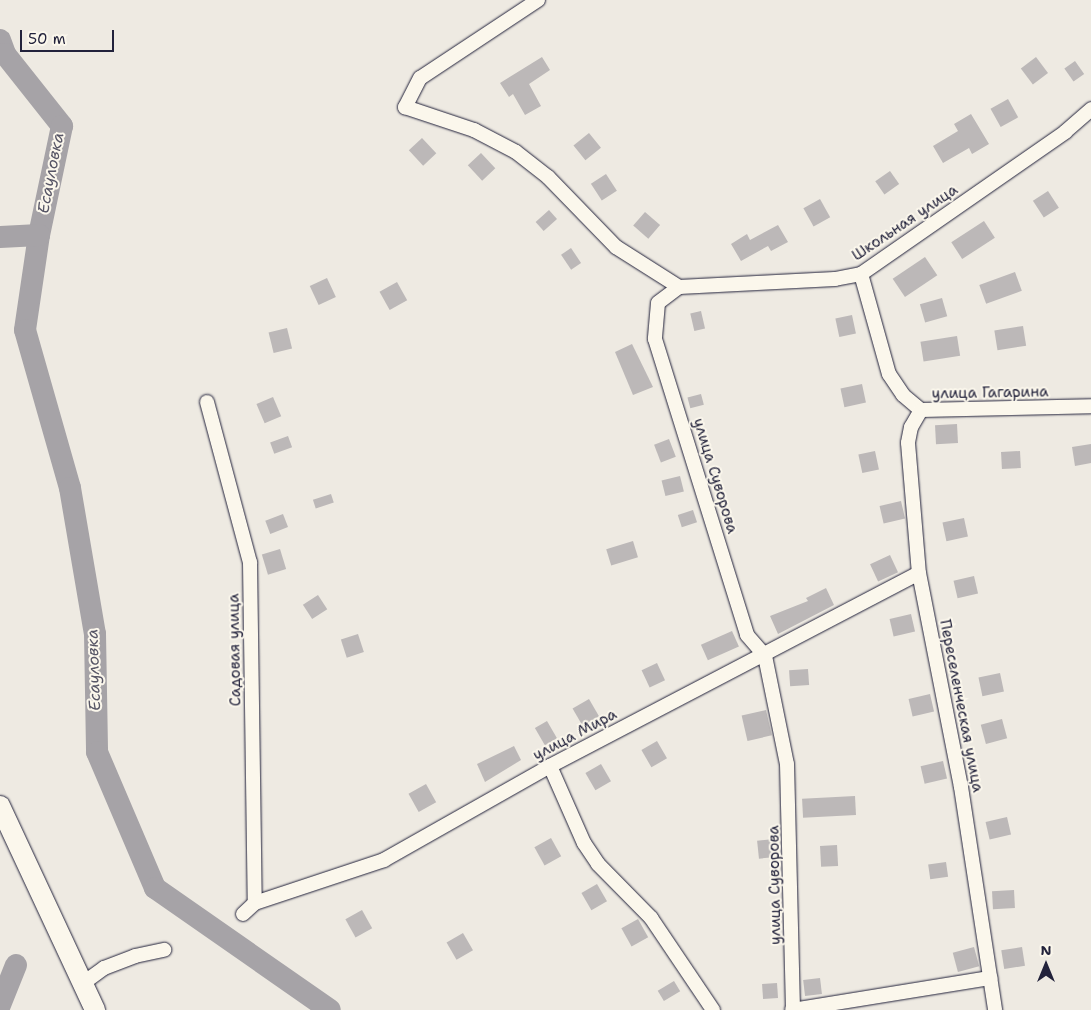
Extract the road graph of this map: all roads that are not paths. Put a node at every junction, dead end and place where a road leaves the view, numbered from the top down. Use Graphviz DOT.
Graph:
graph roads {
  1 [pos="538,0"];
  2 [pos="1091,110"];
  3 [pos="861,274"];
  4 [pos="679,287"];
  5 [pos="207,402"];
  6 [pos="1091,406"];
  7 [pos="922,410"];
  8 [pos="919,573"];
  9 [pos="765,656"];
  10 [pos="550,766"];
  11 [pos="0,806"];
  12 [pos="256,903"];
  13 [pos="243,914"];
  14 [pos="164,950"];
  15 [pos="990,978"];
  16 [pos="82,984"];
  17 [pos="95,1010"];
  18 [pos="713,1010"];
  19 [pos="793,1010"];
  20 [pos="995,1010"];
  1 -- 4 [label="street"];
  2 -- 3 [label="street, Школьная улица"];
  3 -- 4 [label="street, Школьная улица"];
  3 -- 7 [label="street, улица Гагарина"];
  4 -- 9 [label="street, улица Суворова"];
  5 -- 12 [label="street, Садовая улица"];
  6 -- 7 [label="street, улица Гагарина"];
  7 -- 8 [label="street, Переселенческая улица"];
  8 -- 9 [label="street, улица Мира"];
  8 -- 15 [label="street, Переселенческая улица"];
  9 -- 10 [label="street, улица Мира"];
  9 -- 19 [label="street, улица Суворова"];
  10 -- 12 [label="street, улица Мира"];
  10 -- 18 [label="street"];
  11 -- 16 [label="street"];
  12 -- 13 [label="street, улица Мира"];
  14 -- 16 [label="street"];
  15 -- 19 [label="street"];
  15 -- 20 [label="street, Переселенческая улица"];
  16 -- 17 [label="street"];
}
